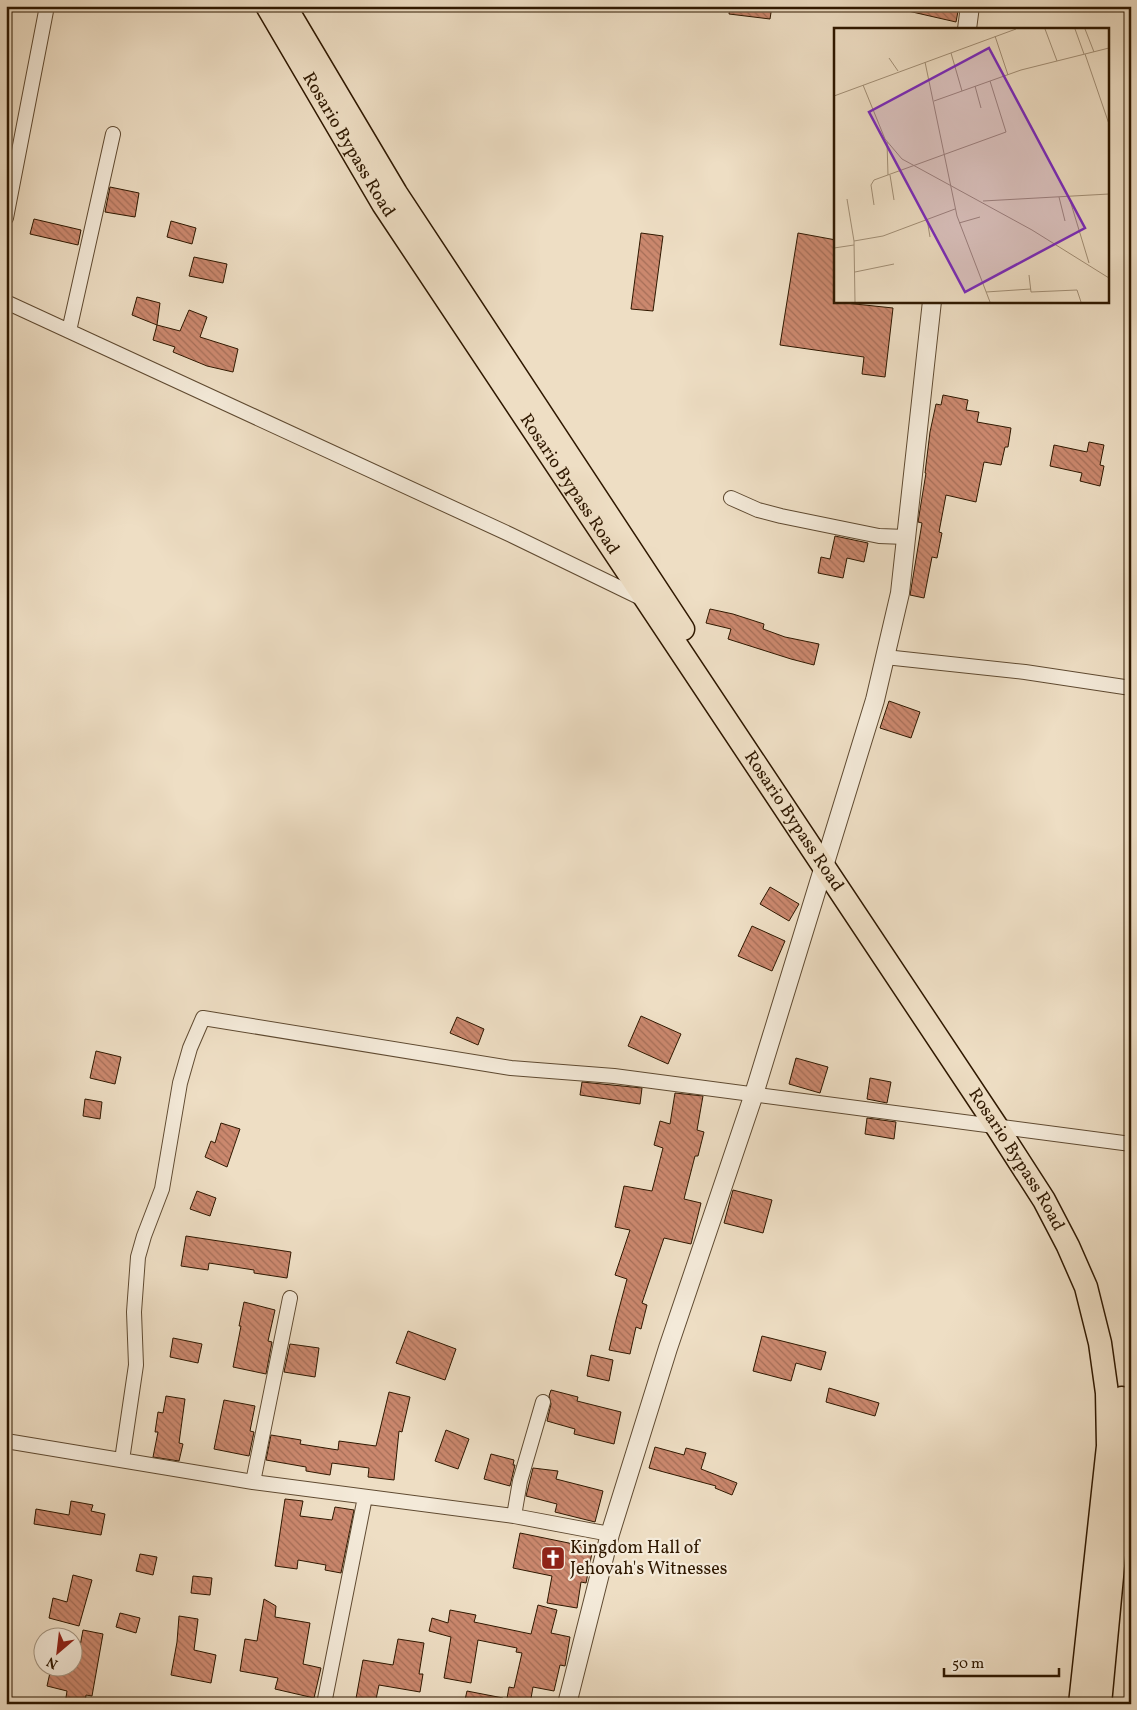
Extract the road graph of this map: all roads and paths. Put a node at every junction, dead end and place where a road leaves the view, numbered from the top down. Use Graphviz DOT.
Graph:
graph roads {
  1 [pos="47,6"];
  2 [pos="267,6"];
  3 [pos="285,6"];
  4 [pos="970,6"];
  5 [pos="967,28"];
  6 [pos="113,134"];
  7 [pos="6,218"];
  8 [pos="6,302"];
  9 [pos="932,302"];
  10 [pos="69,331"];
  11 [pos="731,498"];
  12 [pos="906,537"];
  13 [pos="646,601"];
  14 [pos="885,657"];
  15 [pos="1131,688"];
  16 [pos="826,860"];
  17 [pos="754,1094"];
  18 [pos="1007,1128"];
  19 [pos="1131,1144"];
  20 [pos="290,1298"];
  21 [pos="543,1402"];
  22 [pos="1127,1416"];
  23 [pos="6,1441"];
  24 [pos="122,1460"];
  25 [pos="253,1482"];
  26 [pos="365,1498"];
  27 [pos="514,1516"];
  28 [pos="610,1534"];
  29 [pos="324,1704"];
  30 [pos="567,1704"];
  31 [pos="1080,1704"];
  32 [pos="1100,1704"];
  1 -- 7 [label="street"];
  2 -- 13 [label="main road, Rosario Bypass Road"];
  3 -- 16 [label="main road, Rosario Bypass Road"];
  4 -- 5 [label="street"];
  6 -- 10 [label="street"];
  8 -- 10 [label="street"];
  9 -- 12 [label="street"];
  10 -- 13 [label="street"];
  11 -- 12 [label="street"];
  12 -- 14 [label="street"];
  13 -- 16 [label="main road, Rosario Bypass Road"];
  14 -- 15 [label="street"];
  14 -- 16 [label="street"];
  16 -- 17 [label="street"];
  16 -- 18 [label="main road, Rosario Bypass Road"];
  17 -- 18 [label="street"];
  17 -- 24 [label="street"];
  17 -- 28 [label="street"];
  18 -- 19 [label="street"];
  18 -- 22 [label="main road, Rosario Bypass Road"];
  18 -- 31 [label="main road, Rosario Bypass Road"];
  20 -- 25 [label="street"];
  21 -- 27 [label="street"];
  22 -- 32 [label="main road, Rosario Bypass Road"];
  23 -- 24 [label="street"];
  24 -- 25 [label="street"];
  25 -- 26 [label="street"];
  26 -- 27 [label="street"];
  26 -- 29 [label="street"];
  27 -- 28 [label="street"];
  28 -- 30 [label="street"];
}
